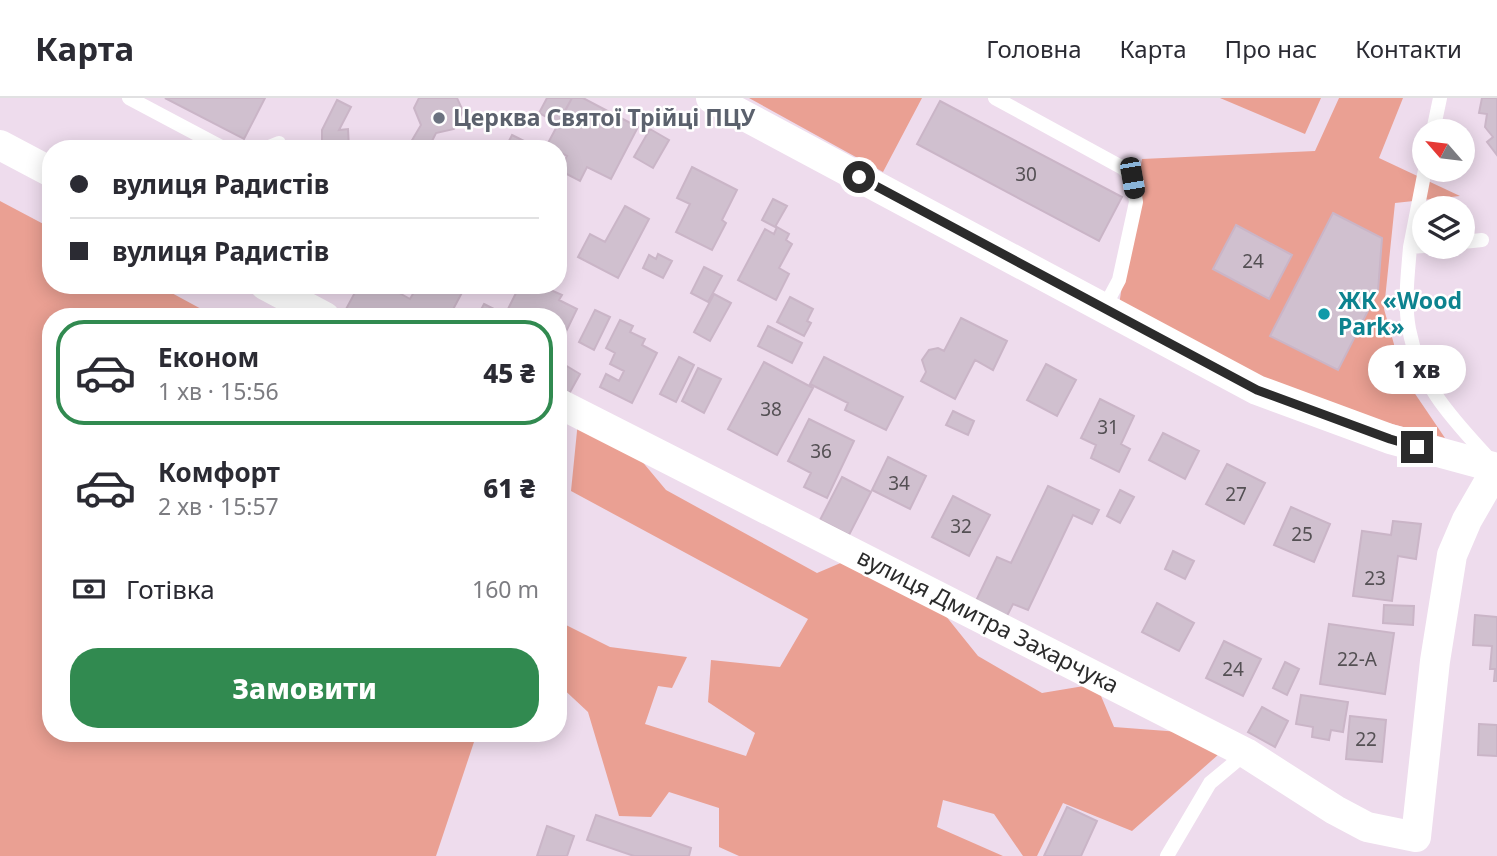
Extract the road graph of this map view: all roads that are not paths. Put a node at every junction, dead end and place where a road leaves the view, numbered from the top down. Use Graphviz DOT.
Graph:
graph roads {
  1 [pos="129,98"];
  2 [pos="711,98"];
  3 [pos="995,98"];
  4 [pos="1440,98"];
  5 [pos="1436,119"];
  6 [pos="208,140"];
  7 [pos="0,145"];
  8 [pos="42,167"];
  9 [pos="1482,240"];
  10 [pos="1475,241"];
  11 [pos="1416,259"];
  12 [pos="282,294"];
  13 [pos="308,308"];
  14 [pos="1104,308"];
  15 [pos="567,408"];
  16 [pos="1497,468"];
  17 [pos="1246,753"];
  18 [pos="1424,846"];
  19 [pos="1167,856"];
  1 -- 6 [label="lane"];
  2 -- 14 [label="street"];
  3 -- 14 [label="lane"];
  4 -- 5 [label="lane"];
  7 -- 8 [label="street"];
  9 -- 10 [label="lane"];
  11 -- 16 [label="lane"];
  12 -- 13 [label="street"];
  14 -- 16 [label="street"];
  15 -- 17 [label="street, вулиця Дмитра Захарчука"];
  16 -- 18 [label="street"];
  17 -- 18 [label="street, вулиця Дмитра Захарчука"];
  17 -- 19 [label="lane"];
}
